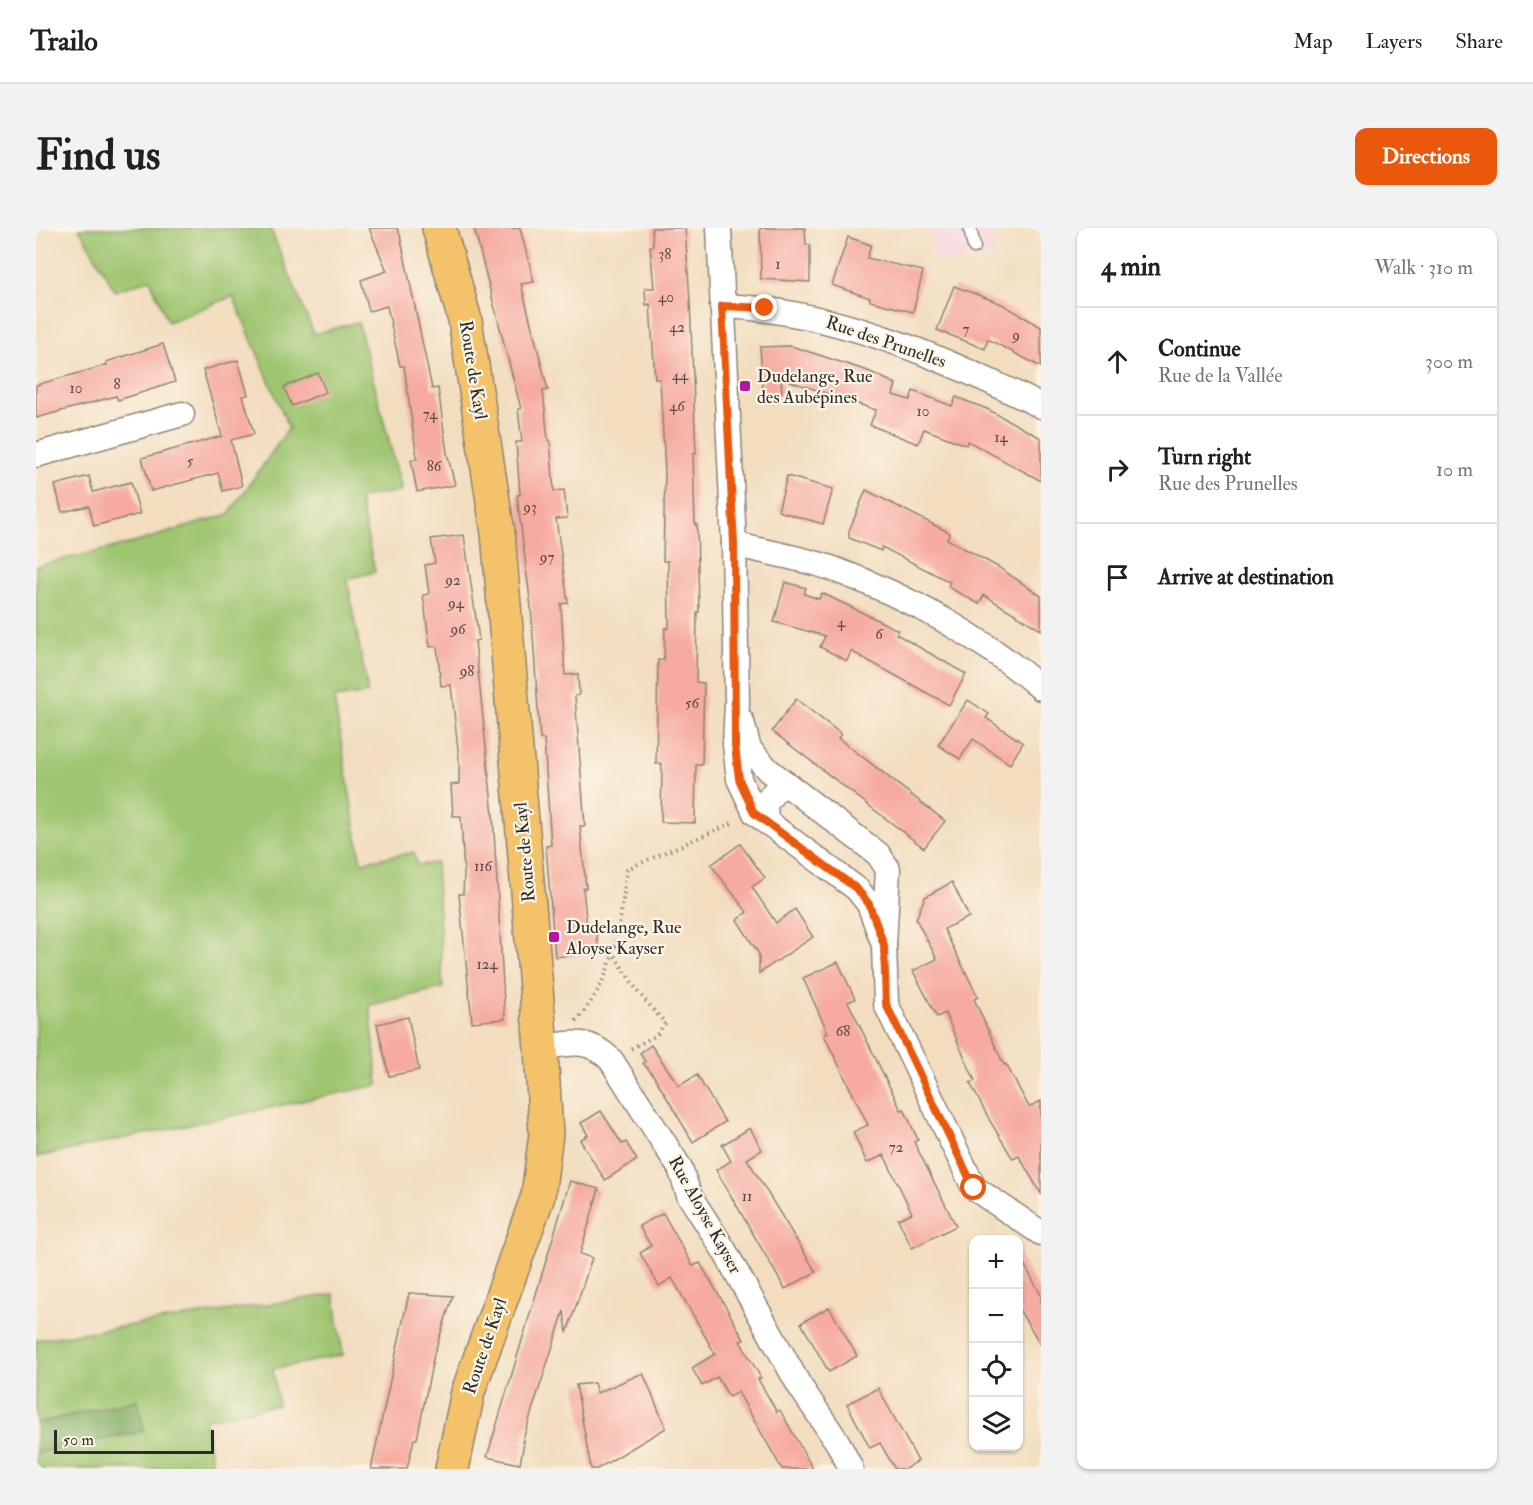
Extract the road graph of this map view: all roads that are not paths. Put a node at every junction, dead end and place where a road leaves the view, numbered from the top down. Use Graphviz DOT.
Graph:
graph roads {
  1 [pos="439,228"];
  2 [pos="719,228"];
  3 [pos="970,228"];
  4 [pos="974,247"];
  5 [pos="722,306"];
  6 [pos="1041,406"];
  7 [pos="182,414"];
  8 [pos="36,455"];
  9 [pos="734,544"];
  10 [pos="1041,688"];
  11 [pos="737,702"];
  12 [pos="785,783"];
  13 [pos="760,818"];
  14 [pos="888,869"];
  15 [pos="857,889"];
  16 [pos="884,945"];
  17 [pos="542,1048"];
  18 [pos="1041,1233"];
  19 [pos="452,1469"];
  20 [pos="851,1469"];
  1 -- 17 [label="main road, Route de Kayl"];
  2 -- 5 [label="street"];
  3 -- 4 [label="lane"];
  5 -- 6 [label="street, Rue des Prunelles"];
  5 -- 9 [label="street"];
  7 -- 8 [label="street"];
  9 -- 10 [label="street"];
  9 -- 11 [label="street"];
  11 -- 12 [label="street"];
  11 -- 13 [label="street"];
  12 -- 13 [label="street"];
  12 -- 14 [label="street"];
  13 -- 15 [label="street"];
  14 -- 15 [label="street"];
  14 -- 16 [label="street"];
  15 -- 16 [label="street"];
  16 -- 18 [label="street"];
  17 -- 19 [label="main road, Route de Kayl"];
  17 -- 20 [label="street, Rue Aloyse Kayser"];
}
